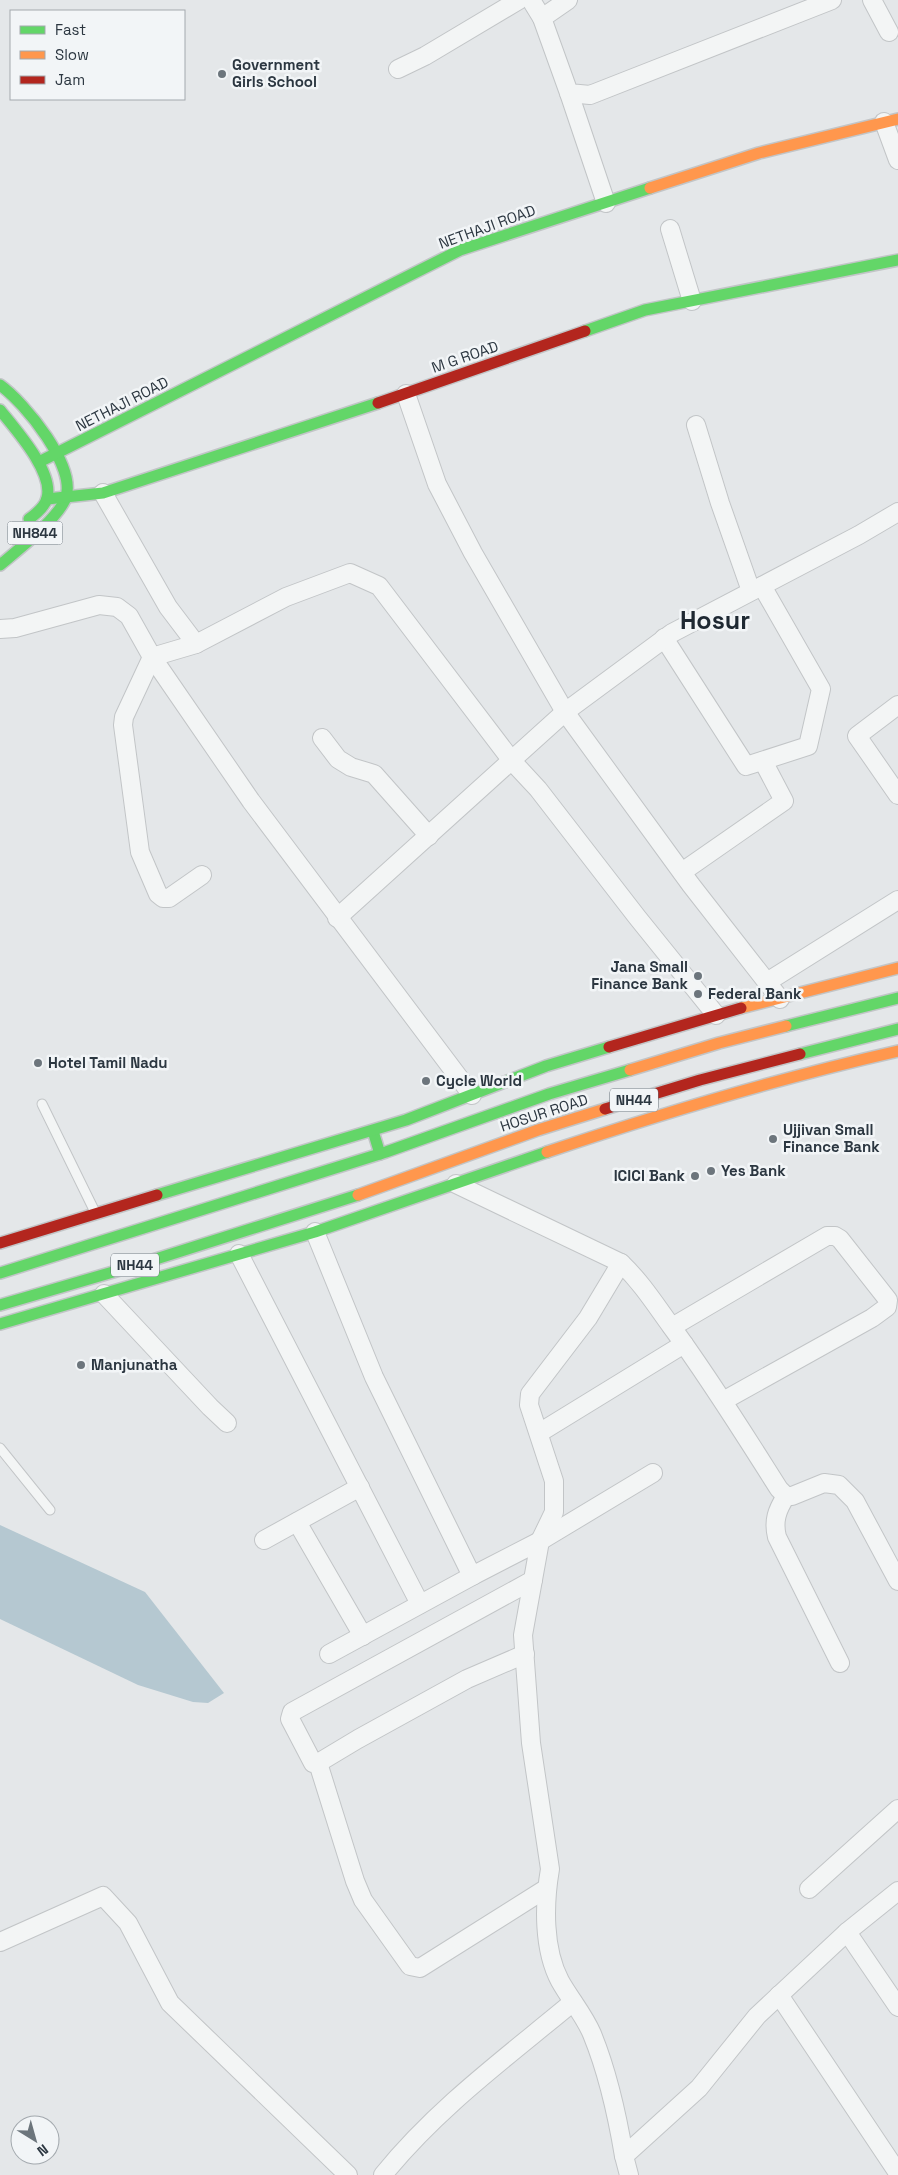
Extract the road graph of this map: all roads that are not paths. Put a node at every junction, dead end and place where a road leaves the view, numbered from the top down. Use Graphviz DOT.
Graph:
graph roads {
  1 [pos="519,0"];
  2 [pos="531,0"];
  3 [pos="568,0"];
  4 [pos="832,0"];
  5 [pos="872,0"];
  6 [pos="542,18"];
  7 [pos="888,32"];
  8 [pos="398,70"];
  9 [pos="569,93"];
  10 [pos="891,120"];
  11 [pos="898,160"];
  12 [pos="606,203"];
  13 [pos="670,229"];
  14 [pos="898,260"];
  15 [pos="692,301"];
  16 [pos="0,385"];
  17 [pos="406,394"];
  18 [pos="0,410"];
  19 [pos="696,425"];
  20 [pos="58,453"];
  21 [pos="39,462"];
  22 [pos="102,493"];
  23 [pos="66,498"];
  24 [pos="46,499"];
  25 [pos="898,512"];
  26 [pos="21,526"];
  27 [pos="0,565"];
  28 [pos="756,588"];
  29 [pos="0,629"];
  30 [pos="664,638"];
  31 [pos="196,644"];
  32 [pos="152,657"];
  33 [pos="898,705"];
  34 [pos="565,712"];
  35 [pos="322,738"];
  36 [pos="512,761"];
  37 [pos="763,761"];
  38 [pos="898,795"];
  39 [pos="429,836"];
  40 [pos="682,872"];
  41 [pos="202,875"];
  42 [pos="898,900"];
  43 [pos="337,918"];
  44 [pos="898,968"];
  45 [pos="767,982"];
  46 [pos="898,998"];
  47 [pos="780,999"];
  48 [pos="716,1015"];
  49 [pos="898,1029"];
  50 [pos="898,1051"];
  51 [pos="472,1095"];
  52 [pos="42,1104"];
  53 [pos="373,1131"];
  54 [pos="383,1153"];
  55 [pos="456,1184"];
  56 [pos="375,1189"];
  57 [pos="380,1208"];
  58 [pos="97,1214"];
  59 [pos="315,1232"];
  60 [pos="0,1243"];
  61 [pos="239,1254"];
  62 [pos="621,1263"];
  63 [pos="0,1274"];
  64 [pos="104,1294"];
  65 [pos="0,1305"];
  66 [pos="0,1324"];
  67 [pos="672,1327"];
  68 [pos="684,1344"];
  69 [pos="723,1401"];
  70 [pos="227,1422"];
  71 [pos="539,1432"];
  72 [pos="0,1448"];
  73 [pos="653,1473"];
  74 [pos="360,1487"];
  75 [pos="786,1496"];
  76 [pos="50,1510"];
  77 [pos="296,1522"];
  78 [pos="264,1540"];
  79 [pos="540,1541"];
  80 [pos="474,1575"];
  81 [pos="533,1580"];
  82 [pos="898,1582"];
  83 [pos="420,1604"];
  84 [pos="363,1636"];
  85 [pos="330,1654"];
  86 [pos="525,1654"];
  87 [pos="840,1663"];
  88 [pos="318,1764"];
  89 [pos="898,1809"];
  90 [pos="547,1888"];
  91 [pos="809,1889"];
  92 [pos="898,1891"];
  93 [pos="847,1932"];
  94 [pos="0,1942"];
  95 [pos="779,1996"];
  96 [pos="573,2002"];
  97 [pos="898,2007"];
  98 [pos="624,2156"];
  99 [pos="898,2173"];
  100 [pos="348,2175"];
  101 [pos="383,2175"];
  102 [pos="629,2175"];
  1 -- 8 [label="street"];
  2 -- 6 [label="street"];
  3 -- 6 [label="street"];
  4 -- 9 [label="street"];
  5 -- 7 [label="street"];
  6 -- 9 [label="street"];
  9 -- 12 [label="street"];
  10 -- 11 [label="street"];
  10 -- 12 [label="main road, NETHAJI ROAD"];
  12 -- 20 [label="main road, NETHAJI ROAD"];
  13 -- 15 [label="street"];
  14 -- 15 [label="main road, M G ROAD"];
  15 -- 17 [label="main road, M G ROAD"];
  16 -- 20 [label="main road"];
  17 -- 22 [label="main road, M G ROAD"];
  17 -- 34 [label="street"];
  18 -- 21 [label="main road"];
  19 -- 28 [label="street"];
  20 -- 21 [label="main road, NETHAJI ROAD"];
  20 -- 23 [label="main road"];
  21 -- 24 [label="main road"];
  22 -- 23 [label="main road, M G ROAD"];
  22 -- 31 [label="street"];
  23 -- 24 [label="main road, M G ROAD"];
  23 -- 27 [label="main road, NH844"];
  24 -- 26 [label="main road, NH844"];
  25 -- 28 [label="street"];
  28 -- 30 [label="street"];
  28 -- 37 [label="street"];
  29 -- 32 [label="street"];
  30 -- 34 [label="street"];
  30 -- 37 [label="street"];
  31 -- 32 [label="street"];
  31 -- 36 [label="street"];
  32 -- 41 [label="street"];
  32 -- 43 [label="street"];
  33 -- 38 [label="street"];
  34 -- 36 [label="street"];
  34 -- 40 [label="street"];
  35 -- 39 [label="street"];
  36 -- 39 [label="street"];
  36 -- 48 [label="street"];
  37 -- 40 [label="street"];
  39 -- 43 [label="street"];
  40 -- 45 [label="street"];
  42 -- 45 [label="street"];
  43 -- 51 [label="street"];
  44 -- 47 [label="main road"];
  45 -- 47 [label="street"];
  46 -- 54 [label="main road, HOSUR ROAD / NH44"];
  47 -- 48 [label="main road"];
  48 -- 51 [label="main road"];
  49 -- 56 [label="main road, HOSUR ROAD / NH44"];
  50 -- 55 [label="main road"];
  51 -- 53 [label="main road"];
  52 -- 58 [label="lane"];
  53 -- 54 [label="main road"];
  53 -- 58 [label="main road"];
  54 -- 63 [label="main road, NH44"];
  55 -- 57 [label="main road"];
  55 -- 62 [label="street"];
  56 -- 57 [label="main road"];
  56 -- 65 [label="main road, NH44"];
  57 -- 59 [label="main road"];
  58 -- 60 [label="main road"];
  59 -- 61 [label="main road"];
  59 -- 80 [label="street"];
  61 -- 64 [label="main road"];
  61 -- 74 [label="street"];
  62 -- 67 [label="street"];
  62 -- 71 [label="street"];
  64 -- 66 [label="main road"];
  64 -- 70 [label="street"];
  67 -- 68 [label="street"];
  67 -- 69 [label="street"];
  68 -- 69 [label="street"];
  68 -- 71 [label="street"];
  69 -- 75 [label="street"];
  71 -- 79 [label="street"];
  72 -- 76 [label="lane"];
  73 -- 79 [label="street"];
  74 -- 77 [label="street"];
  74 -- 83 [label="street"];
  75 -- 82 [label="street"];
  75 -- 87 [label="street"];
  77 -- 78 [label="street"];
  77 -- 84 [label="street"];
  79 -- 80 [label="street"];
  79 -- 81 [label="street"];
  80 -- 83 [label="street"];
  81 -- 86 [label="street"];
  81 -- 88 [label="street"];
  83 -- 84 [label="street"];
  84 -- 85 [label="street"];
  86 -- 88 [label="street"];
  86 -- 90 [label="street"];
  88 -- 90 [label="street"];
  89 -- 91 [label="street"];
  90 -- 96 [label="street"];
  92 -- 93 [label="street"];
  93 -- 95 [label="street"];
  93 -- 97 [label="street"];
  94 -- 100 [label="street"];
  95 -- 98 [label="street"];
  95 -- 99 [label="street"];
  96 -- 98 [label="street"];
  96 -- 101 [label="street"];
  98 -- 102 [label="street"];
}
